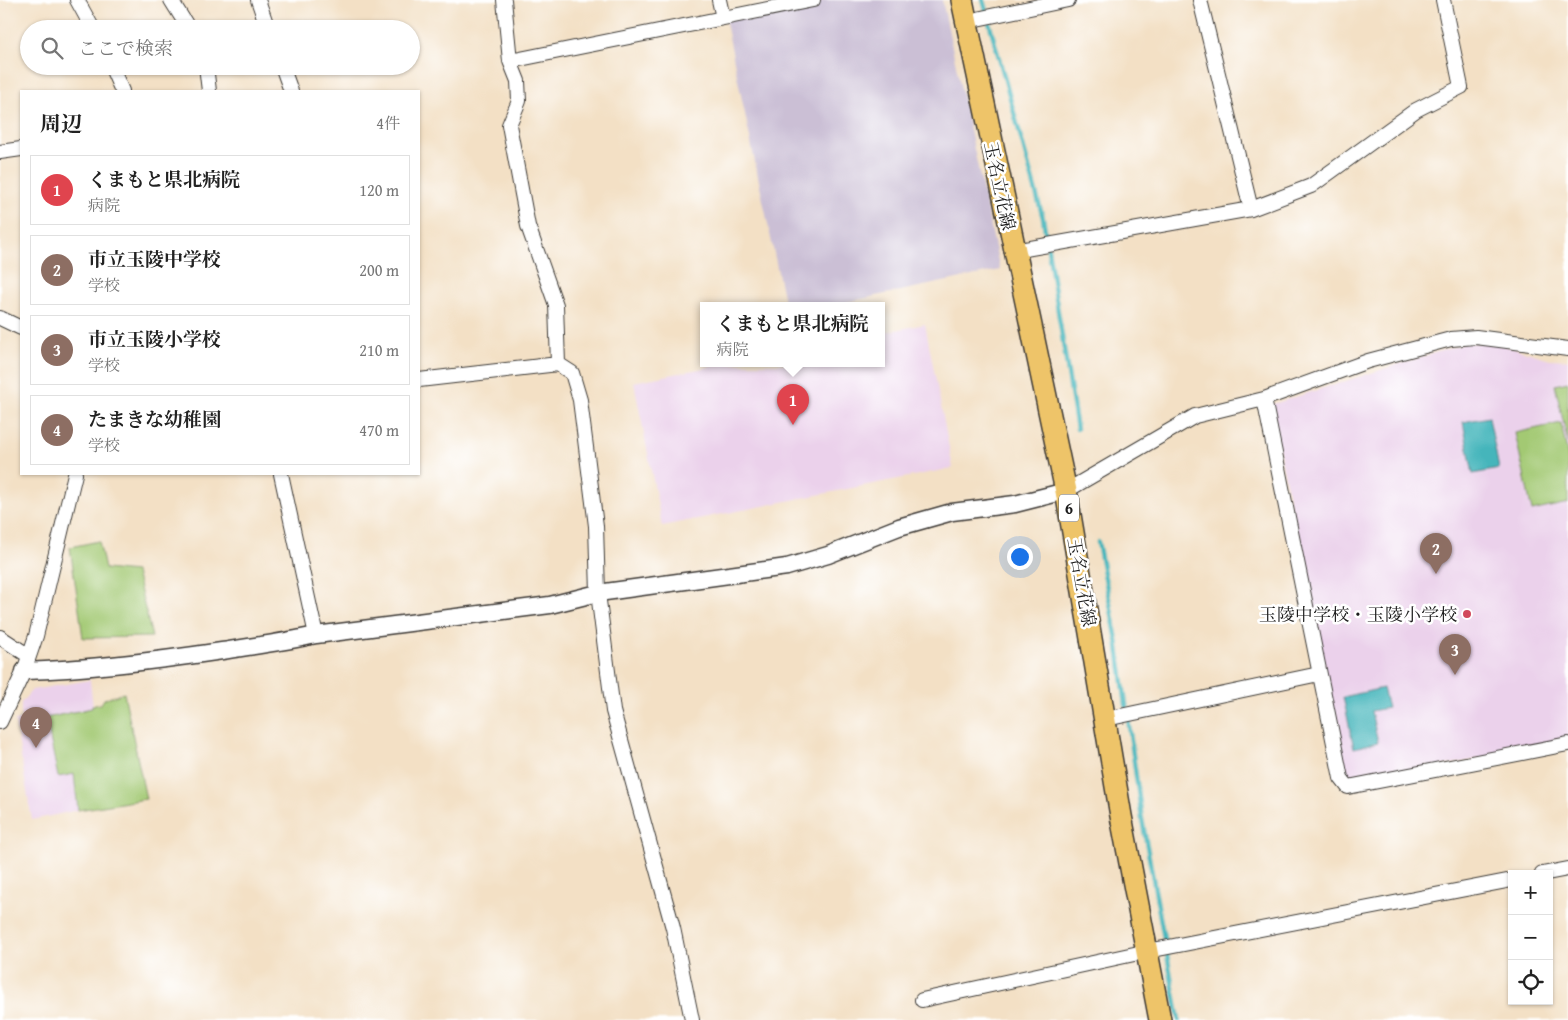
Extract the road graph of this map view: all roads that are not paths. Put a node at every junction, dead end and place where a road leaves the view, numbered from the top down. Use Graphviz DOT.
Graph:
graph roads {
  1 [pos="77,0"];
  2 [pos="171,0"];
  3 [pos="258,0"];
  4 [pos="504,0"];
  5 [pos="719,0"];
  6 [pos="813,0"];
  7 [pos="962,0"];
  8 [pos="1068,0"];
  9 [pos="1200,0"];
  10 [pos="1443,0"];
  11 [pos="723,18"];
  12 [pos="88,20"];
  13 [pos="184,20"];
  14 [pos="265,20"];
  15 [pos="966,21"];
  16 [pos="510,61"];
  17 [pos="115,75"];
  18 [pos="207,75"];
  19 [pos="285,75"];
  20 [pos="122,90"];
  21 [pos="209,90"];
  22 [pos="291,90"];
  23 [pos="20,149"];
  24 [pos="0,152"];
  25 [pos="1251,209"];
  26 [pos="1014,252"];
  27 [pos="0,318"];
  28 [pos="20,324"];
  29 [pos="1568,349"];
  30 [pos="558,364"];
  31 [pos="420,380"];
  32 [pos="1264,399"];
  33 [pos="75,475"];
  34 [pos="280,475"];
  35 [pos="1066,491"];
  36 [pos="598,593"];
  37 [pos="316,635"];
  38 [pos="0,637"];
  39 [pos="29,656"];
  40 [pos="24,672"];
  41 [pos="1319,674"];
  42 [pos="1114,718"];
  43 [pos="0,722"];
  44 [pos="1568,744"];
  45 [pos="1568,869"];
  46 [pos="1553,872"];
  47 [pos="1508,881"];
  48 [pos="1148,952"];
  49 [pos="922,1000"];
  50 [pos="692,1020"];
  51 [pos="1160,1020"];
  1 -- 12 [label="street"];
  2 -- 13 [label="street"];
  3 -- 14 [label="street"];
  4 -- 16 [label="street"];
  5 -- 11 [label="street"];
  6 -- 11 [label="street"];
  7 -- 15 [label="main road, 玉名立花線 / 6"];
  8 -- 15 [label="street"];
  9 -- 25 [label="street"];
  10 -- 25 [label="street"];
  11 -- 16 [label="street"];
  15 -- 26 [label="main road, 玉名立花線 / 6"];
  16 -- 30 [label="street"];
  17 -- 20 [label="street"];
  18 -- 21 [label="street"];
  19 -- 22 [label="street"];
  23 -- 24 [label="street"];
  25 -- 26 [label="street"];
  26 -- 35 [label="main road, 玉名立花線 / 6"];
  27 -- 28 [label="street"];
  29 -- 32 [label="street"];
  30 -- 31 [label="street"];
  30 -- 36 [label="street"];
  32 -- 35 [label="street"];
  32 -- 41 [label="street"];
  33 -- 39 [label="street"];
  34 -- 37 [label="street"];
  35 -- 36 [label="street"];
  35 -- 42 [label="main road, 玉名立花線 / 6"];
  36 -- 37 [label="street"];
  36 -- 50 [label="street"];
  37 -- 40 [label="street"];
  38 -- 39 [label="street"];
  39 -- 40 [label="street"];
  40 -- 43 [label="street"];
  41 -- 42 [label="street"];
  41 -- 44 [label="street"];
  42 -- 48 [label="main road, 玉名立花線 / 6"];
  45 -- 46 [label="street"];
  47 -- 48 [label="street"];
  48 -- 49 [label="street"];
  48 -- 51 [label="main road, 玉名立花線 / 6"];
}
